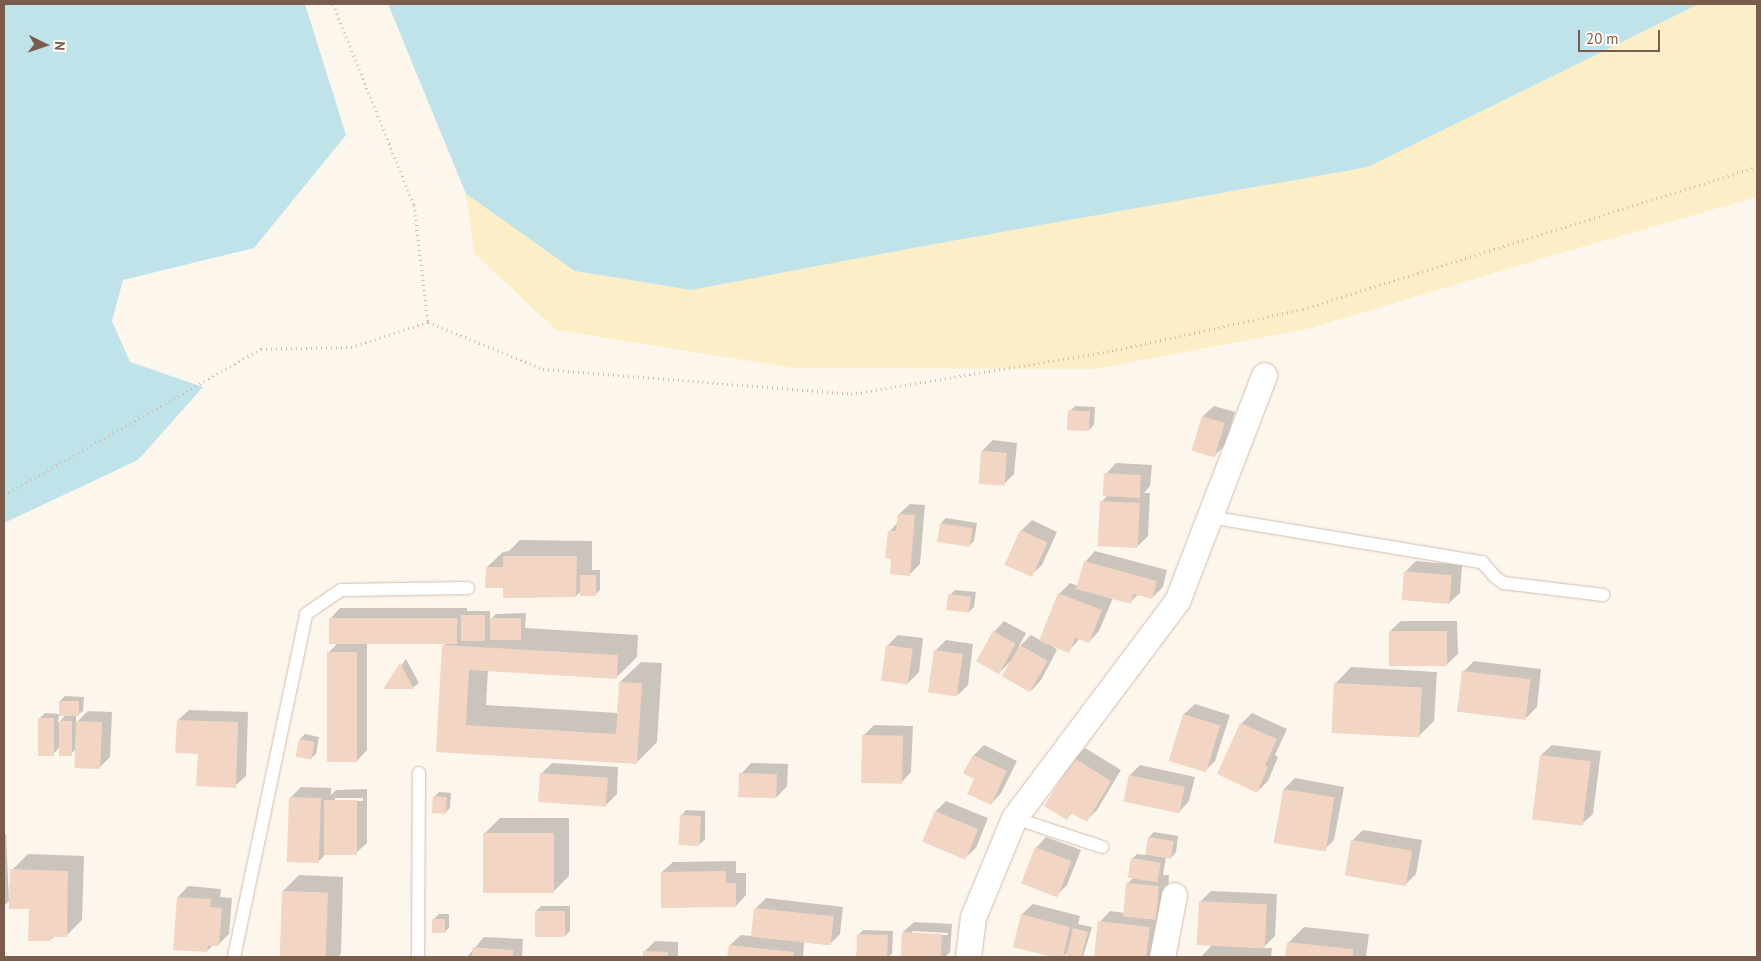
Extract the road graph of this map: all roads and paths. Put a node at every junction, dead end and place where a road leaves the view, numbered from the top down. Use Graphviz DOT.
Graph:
graph roads {
  1 [pos="333,4"];
  2 [pos="1757,167"];
  3 [pos="428,322"];
  4 [pos="1264,375"];
  5 [pos="4,495"];
  6 [pos="1209,518"];
  7 [pos="468,588"];
  8 [pos="1603,594"];
  9 [pos="419,773"];
  10 [pos="1014,818"];
  11 [pos="1102,847"];
  12 [pos="1174,895"];
  13 [pos="234,957"];
  14 [pos="418,957"];
  15 [pos="968,957"];
  16 [pos="1162,957"];
  1 -- 3 [label="path"];
  2 -- 3 [label="path"];
  3 -- 5 [label="path"];
  4 -- 6 [label="street"];
  6 -- 8 [label="lane"];
  6 -- 10 [label="street"];
  7 -- 13 [label="lane"];
  9 -- 14 [label="lane"];
  10 -- 11 [label="lane"];
  10 -- 15 [label="street"];
  12 -- 16 [label="street"];
}
